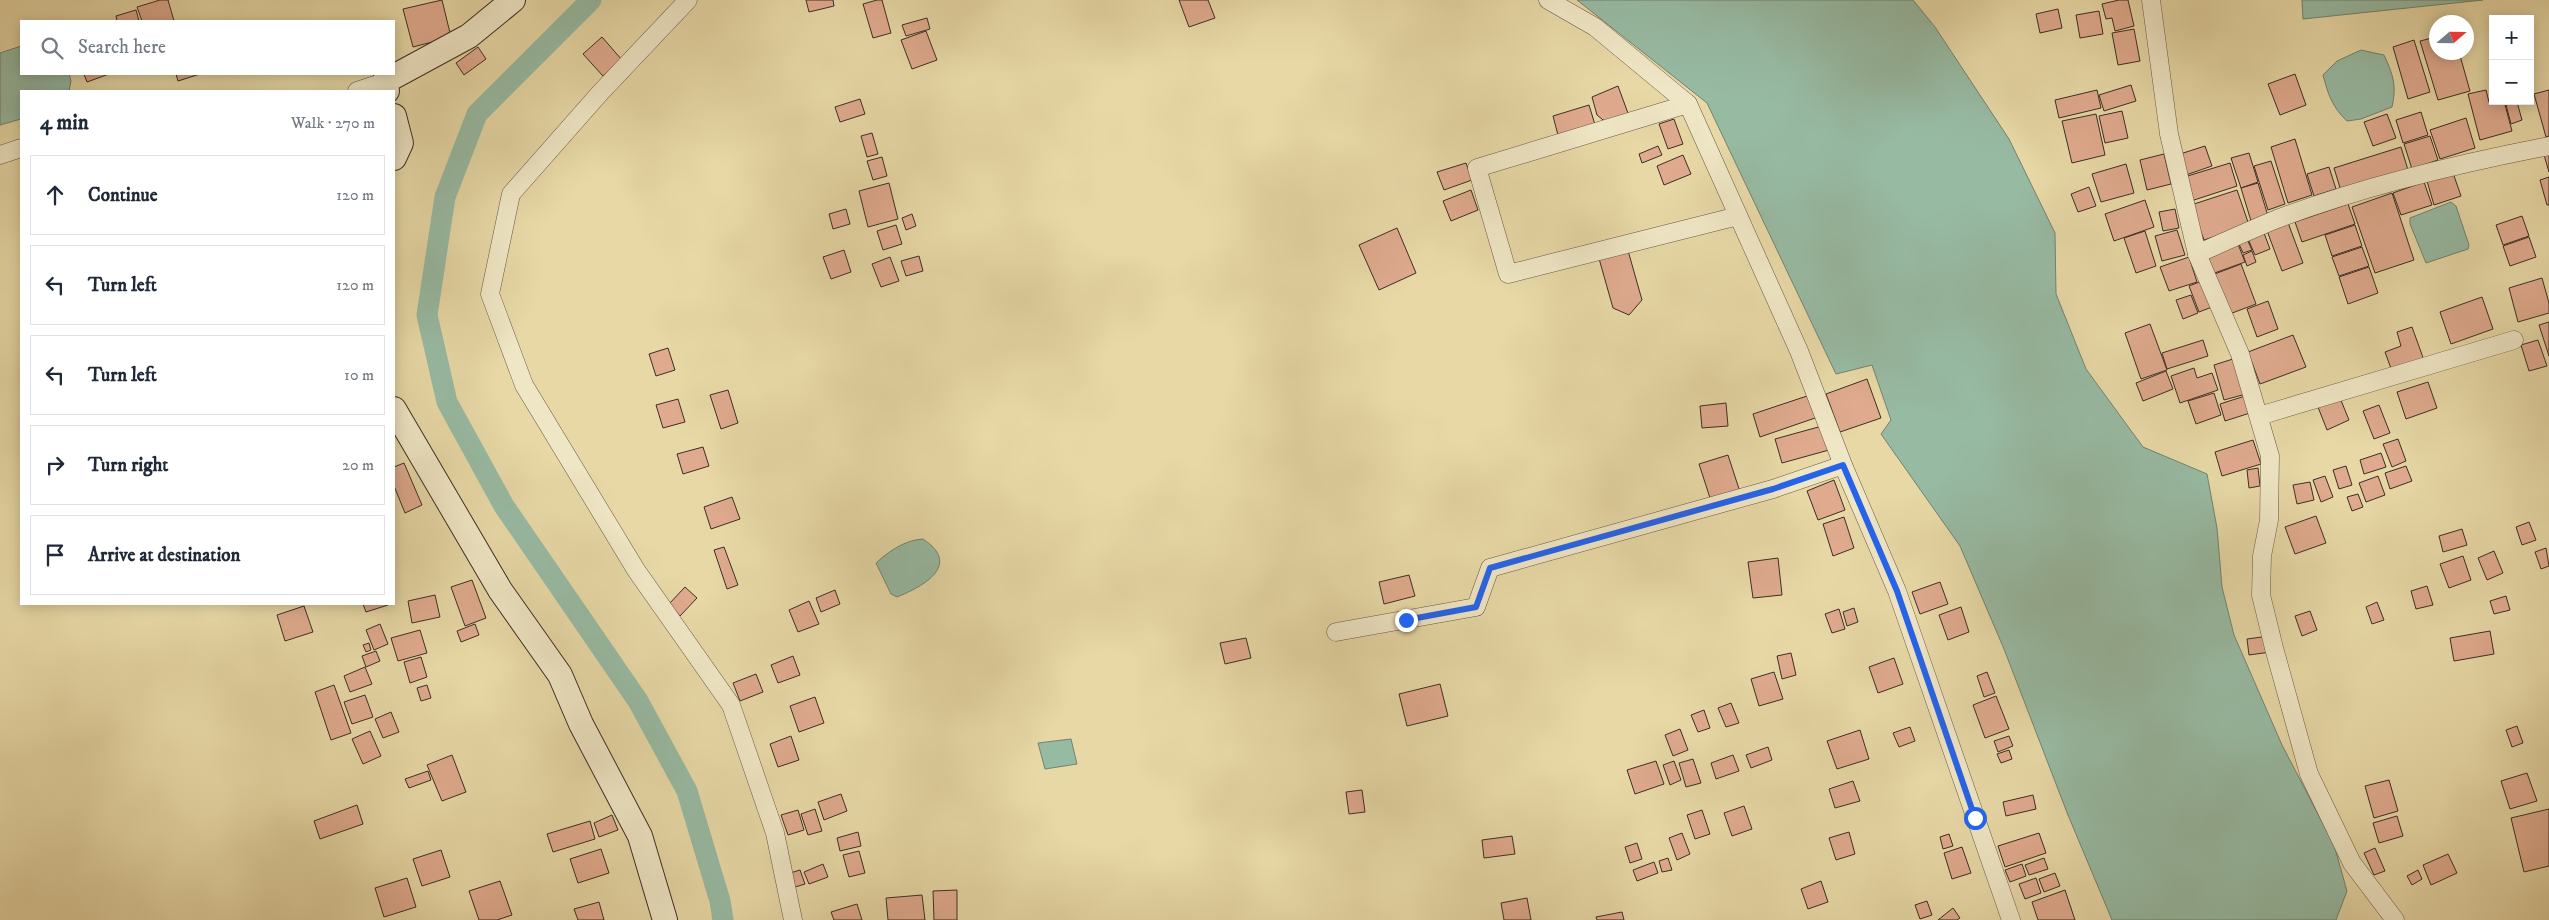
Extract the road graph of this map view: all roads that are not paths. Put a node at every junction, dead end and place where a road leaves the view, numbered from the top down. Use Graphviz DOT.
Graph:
graph roads {
  1 [pos="513,0"];
  2 [pos="688,0"];
  3 [pos="1548,0"];
  4 [pos="2151,0"];
  5 [pos="385,87"];
  6 [pos="364,90"];
  7 [pos="1688,104"];
  8 [pos="395,119"];
  9 [pos="2549,146"];
  10 [pos="20,148"];
  11 [pos="0,155"];
  12 [pos="395,156"];
  13 [pos="1738,216"];
  14 [pos="2197,254"];
  15 [pos="2514,340"];
  16 [pos="395,411"];
  17 [pos="2259,416"];
  18 [pos="1843,465"];
  19 [pos="1336,632"];
  20 [pos="665,920"];
  21 [pos="793,920"];
  22 [pos="2011,920"];
  23 [pos="2395,920"];
  1 -- 5 [label="street"];
  2 -- 21 [label="street"];
  3 -- 7 [label="street"];
  4 -- 14 [label="street"];
  5 -- 6 [label="street"];
  7 -- 13 [label="street"];
  7 -- 13 [label="street"];
  8 -- 12 [label="street"];
  9 -- 14 [label="street"];
  10 -- 11 [label="street"];
  13 -- 18 [label="street"];
  14 -- 17 [label="street"];
  15 -- 17 [label="street"];
  16 -- 20 [label="street"];
  17 -- 23 [label="street"];
  18 -- 19 [label="street"];
  18 -- 22 [label="street"];
}
